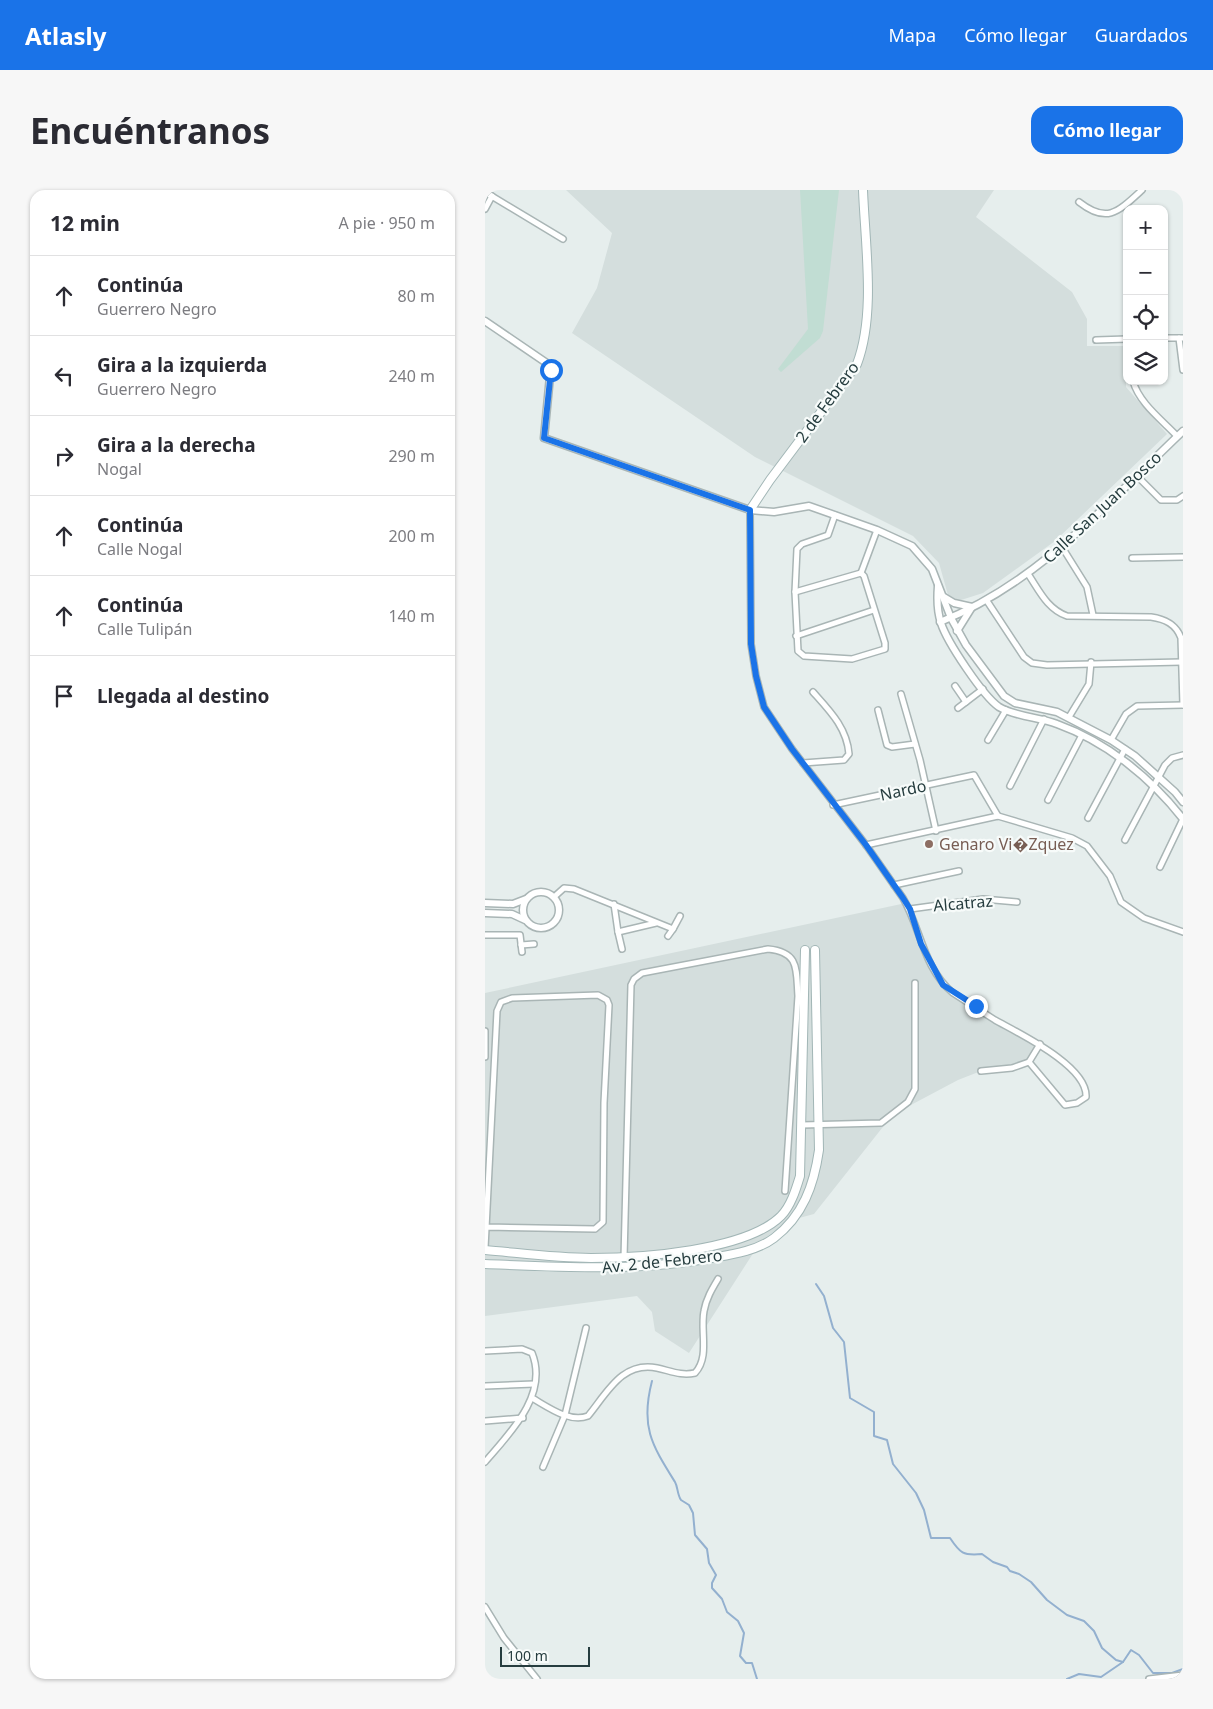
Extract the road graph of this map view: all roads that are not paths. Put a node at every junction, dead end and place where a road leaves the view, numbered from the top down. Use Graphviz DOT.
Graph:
graph roads {
  1 [pos="863,190"];
  2 [pos="1142,190"];
  3 [pos="485,192"];
  4 [pos="491,196"];
  5 [pos="1079,202"];
  6 [pos="485,209"];
  7 [pos="563,239"];
  8 [pos="485,321"];
  9 [pos="1168,338"];
  10 [pos="1181,338"];
  11 [pos="1123,339"];
  12 [pos="1096,340"];
  13 [pos="1183,370"];
  14 [pos="1134,385"];
  15 [pos="1183,431"];
  16 [pos="1177,436"];
  17 [pos="1137,476"];
  18 [pos="1183,496"];
  19 [pos="750,510"];
  20 [pos="835,515"];
  21 [pos="877,530"];
  22 [pos="1062,548"];
  23 [pos="1183,557"];
  24 [pos="1133,558"];
  25 [pos="861,573"];
  26 [pos="1028,574"];
  27 [pos="795,592"];
  28 [pos="941,596"];
  29 [pos="987,601"];
  30 [pos="972,607"];
  31 [pos="874,610"];
  32 [pos="1093,615"];
  33 [pos="951,618"];
  34 [pos="940,622"];
  35 [pos="957,631"];
  36 [pos="797,636"];
  37 [pos="1091,662"];
  38 [pos="1181,662"];
  39 [pos="955,686"];
  40 [pos="983,689"];
  41 [pos="813,692"];
  42 [pos="901,694"];
  43 [pos="967,702"];
  44 [pos="1029,705"];
  45 [pos="1183,705"];
  46 [pos="958,708"];
  47 [pos="878,710"];
  48 [pos="1006,710"];
  49 [pos="1026,715"];
  50 [pos="1069,717"];
  51 [pos="1044,719"];
  52 [pos="1082,735"];
  53 [pos="988,740"];
  54 [pos="1111,740"];
  55 [pos="915,744"];
  56 [pos="1125,749"];
  57 [pos="1183,756"];
  58 [pos="1119,758"];
  59 [pos="803,763"];
  60 [pos="1157,777"];
  61 [pos="926,785"];
  62 [pos="1153,785"];
  63 [pos="1010,786"];
  64 [pos="1048,800"];
  65 [pos="1183,802"];
  66 [pos="833,805"];
  67 [pos="998,816"];
  68 [pos="1088,818"];
  69 [pos="1183,819"];
  70 [pos="936,830"];
  71 [pos="1125,840"];
  72 [pos="866,845"];
  73 [pos="1159,867"];
  74 [pos="959,871"];
  75 [pos="894,885"];
  76 [pos="554,897"];
  77 [pos="526,899"];
  78 [pos="1017,902"];
  79 [pos="487,904"];
  80 [pos="614,904"];
  81 [pos="910,909"];
  82 [pos="487,913"];
  83 [pos="680,916"];
  84 [pos="526,921"];
  85 [pos="656,923"];
  86 [pos="673,929"];
  87 [pos="618,932"];
  88 [pos="1183,932"];
  89 [pos="485,935"];
  90 [pos="668,936"];
  91 [pos="521,944"];
  92 [pos="534,944"];
  93 [pos="622,949"];
  94 [pos="805,950"];
  95 [pos="815,950"];
  96 [pos="522,952"];
  97 [pos="915,982"];
  98 [pos="485,1031"];
  99 [pos="1040,1044"];
  100 [pos="485,1057"];
  101 [pos="1029,1062"];
  102 [pos="981,1071"];
  103 [pos="818,1124"];
  104 [pos="802,1125"];
  105 [pos="785,1191"];
  106 [pos="487,1227"];
  107 [pos="485,1249"];
  108 [pos="624,1256"];
  109 [pos="485,1264"];
  110 [pos="622,1266"];
  111 [pos="719,1279"];
  112 [pos="586,1328"];
  113 [pos="485,1351"];
  114 [pos="534,1384"];
  115 [pos="485,1386"];
  116 [pos="532,1398"];
  117 [pos="565,1415"];
  118 [pos="523,1418"];
  119 [pos="485,1421"];
  120 [pos="485,1462"];
  121 [pos="543,1467"];
  122 [pos="485,1607"];
  123 [pos="1183,1675"];
  124 [pos="537,1679"];
  125 [pos="1149,1679"];
  1 -- 19 [label="main road, 2 de Febrero"];
  2 -- 5 [label="street"];
  3 -- 4 [label="street"];
  4 -- 6 [label="street"];
  4 -- 7 [label="street"];
  8 -- 19 [label="street"];
  9 -- 10 [label="street"];
  10 -- 13 [label="street"];
  11 -- 12 [label="street"];
  14 -- 16 [label="street"];
  15 -- 16 [label="street, Calle San Juan Bosco"];
  16 -- 17 [label="street, Calle San Juan Bosco"];
  17 -- 18 [label="street"];
  17 -- 22 [label="street, Calle San Juan Bosco"];
  19 -- 20 [label="street"];
  19 -- 59 [label="street"];
  20 -- 21 [label="street"];
  20 -- 27 [label="street"];
  21 -- 25 [label="street"];
  21 -- 28 [label="street"];
  22 -- 26 [label="street, Calle San Juan Bosco"];
  22 -- 32 [label="street"];
  23 -- 24 [label="street"];
  25 -- 27 [label="street"];
  25 -- 31 [label="street"];
  26 -- 29 [label="street, Calle San Juan Bosco"];
  26 -- 32 [label="street"];
  27 -- 36 [label="street"];
  28 -- 30 [label="street"];
  28 -- 33 [label="street"];
  28 -- 34 [label="street"];
  29 -- 30 [label="street, Calle San Juan Bosco"];
  29 -- 37 [label="street"];
  30 -- 33 [label="street, Calle San Juan Bosco"];
  30 -- 35 [label="street"];
  31 -- 36 [label="street"];
  31 -- 36 [label="street"];
  32 -- 38 [label="street"];
  33 -- 34 [label="street, Calle San Juan Bosco"];
  33 -- 35 [label="street"];
  34 -- 40 [label="street"];
  35 -- 44 [label="street"];
  37 -- 38 [label="street"];
  37 -- 50 [label="street"];
  38 -- 45 [label="street"];
  39 -- 43 [label="street"];
  40 -- 43 [label="street"];
  40 -- 48 [label="street"];
  41 -- 59 [label="street"];
  42 -- 55 [label="street"];
  43 -- 46 [label="street"];
  44 -- 49 [label="street"];
  44 -- 50 [label="street"];
  45 -- 54 [label="street"];
  47 -- 55 [label="street"];
  48 -- 49 [label="street"];
  48 -- 53 [label="street"];
  49 -- 51 [label="street"];
  50 -- 54 [label="street"];
  51 -- 52 [label="street"];
  51 -- 63 [label="street"];
  52 -- 58 [label="street"];
  52 -- 64 [label="street"];
  54 -- 56 [label="street"];
  55 -- 61 [label="street"];
  56 -- 58 [label="street"];
  56 -- 60 [label="street"];
  57 -- 60 [label="street"];
  58 -- 62 [label="street"];
  58 -- 68 [label="street"];
  59 -- 66 [label="street"];
  60 -- 62 [label="street"];
  60 -- 65 [label="street"];
  61 -- 66 [label="street, Nardo"];
  61 -- 67 [label="street, Nardo"];
  61 -- 70 [label="street"];
  62 -- 69 [label="street"];
  62 -- 71 [label="street"];
  66 -- 72 [label="street"];
  67 -- 70 [label="street"];
  67 -- 88 [label="street"];
  69 -- 73 [label="street"];
  70 -- 72 [label="street"];
  72 -- 75 [label="street"];
  74 -- 75 [label="street"];
  75 -- 81 [label="street"];
  76 -- 77 [label="street"];
  76 -- 80 [label="street"];
  76 -- 84 [label="street"];
  77 -- 79 [label="street"];
  77 -- 84 [label="street"];
  78 -- 81 [label="street, Alcatraz"];
  79 -- 82 [label="street"];
  80 -- 85 [label="street"];
  80 -- 87 [label="street"];
  81 -- 99 [label="street"];
  82 -- 84 [label="street"];
  83 -- 86 [label="street"];
  85 -- 86 [label="street"];
  85 -- 87 [label="street"];
  86 -- 90 [label="street"];
  87 -- 93 [label="street"];
  89 -- 91 [label="street"];
  91 -- 92 [label="street"];
  91 -- 96 [label="street"];
  94 -- 95 [label="street"];
  94 -- 104 [label="main road, Av. 2 de Febrero"];
  95 -- 103 [label="main road, Av. 2 de Febrero"];
  97 -- 103 [label="street"];
  98 -- 100 [label="street"];
  99 -- 101 [label="street"];
  99 -- 101 [label="street"];
  101 -- 102 [label="street"];
  103 -- 104 [label="street"];
  103 -- 110 [label="main road, Av. 2 de Febrero"];
  104 -- 108 [label="main road, Av. 2 de Febrero"];
  105 -- 108 [label="street"];
  106 -- 106 [label="street"];
  106 -- 107 [label="street"];
  107 -- 108 [label="main road, Av. 2 de Febrero"];
  108 -- 110 [label="street"];
  109 -- 110 [label="main road, Av. 2 de Febrero"];
  111 -- 117 [label="street"];
  112 -- 117 [label="street"];
  113 -- 114 [label="street"];
  114 -- 115 [label="street"];
  114 -- 116 [label="street"];
  116 -- 117 [label="street"];
  116 -- 118 [label="street"];
  117 -- 121 [label="street"];
  118 -- 119 [label="street"];
  118 -- 120 [label="street"];
  122 -- 124 [label="street"];
  123 -- 125 [label="street"];
}
